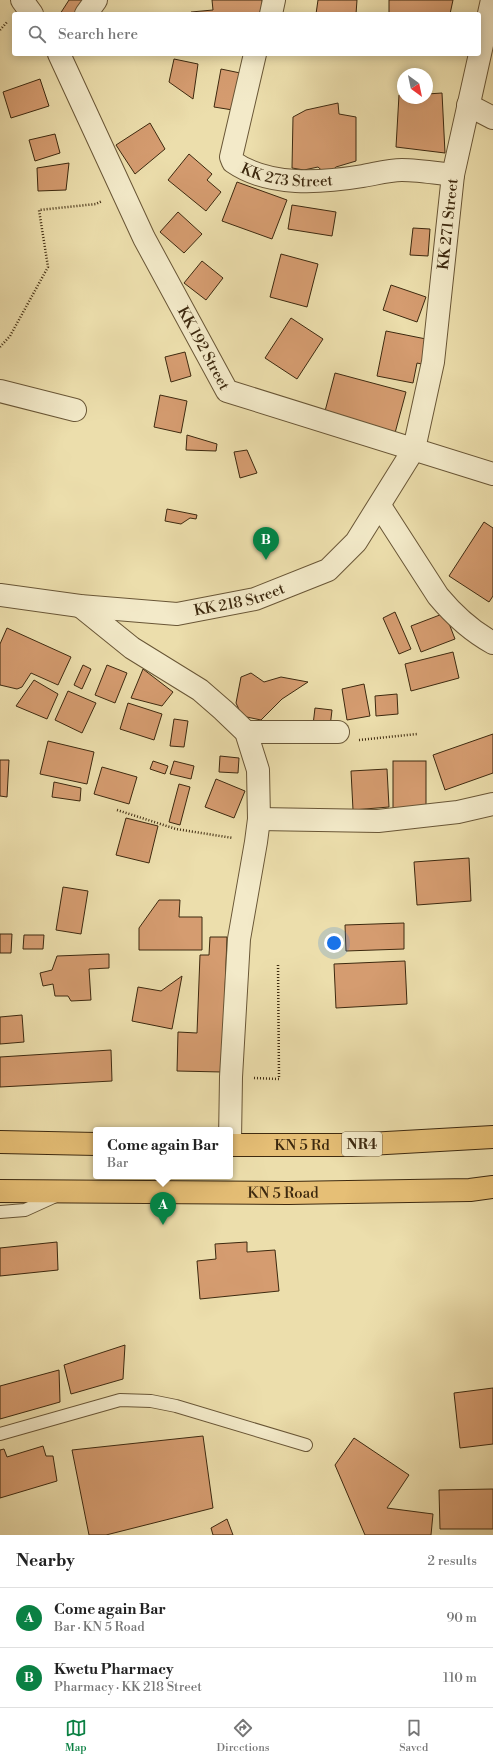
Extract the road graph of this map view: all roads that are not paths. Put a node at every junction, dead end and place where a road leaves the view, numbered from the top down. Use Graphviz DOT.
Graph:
graph roads {
  1 [pos="22,0"];
  2 [pos="96,0"];
  3 [pos="274,0"];
  4 [pos="492,0"];
  5 [pos="31,12"];
  6 [pos="87,12"];
  7 [pos="271,12"];
  8 [pos="481,48"];
  9 [pos="61,56"];
  10 [pos="255,56"];
  11 [pos="479,56"];
  12 [pos="468,105"];
  13 [pos="493,118"];
  14 [pos="453,175"];
  15 [pos="0,391"];
  16 [pos="76,410"];
  17 [pos="414,449"];
  18 [pos="493,474"];
  19 [pos="380,506"];
  20 [pos="0,595"];
  21 [pos="80,606"];
  22 [pos="493,643"];
  23 [pos="246,732"];
  24 [pos="338,732"];
  25 [pos="493,804"];
  26 [pos="259,819"];
  27 [pos="230,1127"];
  28 [pos="493,1137"];
  29 [pos="0,1142"];
  30 [pos="93,1144"];
  31 [pos="233,1145"];
  32 [pos="493,1186"];
  33 [pos="66,1190"];
  34 [pos="0,1191"];
  35 [pos="0,1212"];
  36 [pos="0,1434"];
  37 [pos="306,1445"];
  1 -- 5 [label="street"];
  2 -- 6 [label="street"];
  3 -- 7 [label="street"];
  4 -- 8 [label="street, KK 271 Street"];
  9 -- 17 [label="street, KK 192 Street"];
  10 -- 14 [label="street, KK 273 Street"];
  11 -- 12 [label="street, KK 271 Street"];
  12 -- 13 [label="street"];
  12 -- 14 [label="street, KK 271 Street"];
  14 -- 17 [label="street, KK 271 Street"];
  15 -- 16 [label="street"];
  17 -- 18 [label="street, KK 192 Street"];
  17 -- 19 [label="street, KK 218 Street"];
  19 -- 21 [label="street, KK 218 Street"];
  19 -- 22 [label="street"];
  20 -- 21 [label="street, KK 218 Street"];
  21 -- 23 [label="street"];
  23 -- 24 [label="street"];
  23 -- 26 [label="street"];
  25 -- 26 [label="street"];
  26 -- 27 [label="street"];
  28 -- 31 [label="highway, KN 5 Rd / NR4"];
  29 -- 30 [label="highway"];
  32 -- 33 [label="highway, KN 5 Road"];
  33 -- 34 [label="highway, KN 5 Road"];
  33 -- 35 [label="lane"];
  36 -- 37 [label="lane"];
}
